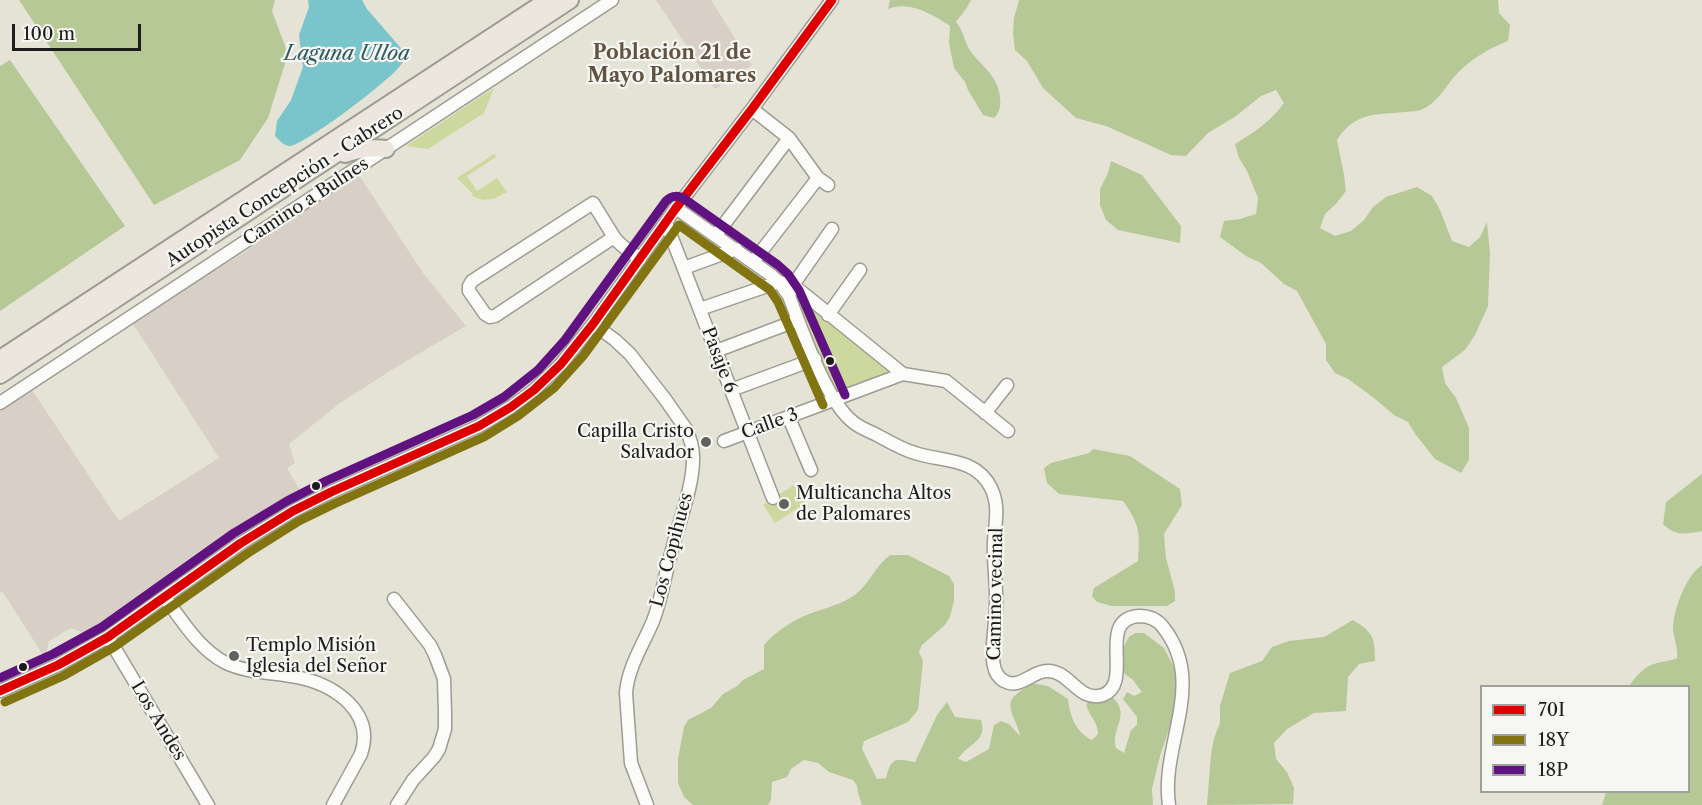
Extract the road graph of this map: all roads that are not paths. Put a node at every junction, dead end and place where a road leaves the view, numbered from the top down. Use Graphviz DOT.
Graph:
graph roads {
  1 [pos="548,0"];
  2 [pos="570,0"];
  3 [pos="612,0"];
  4 [pos="832,0"];
  5 [pos="752,109"];
  6 [pos="789,138"];
  7 [pos="386,149"];
  8 [pos="327,160"];
  9 [pos="676,208"];
  10 [pos="666,223"];
  11 [pos="832,229"];
  12 [pos="716,235"];
  13 [pos="614,237"];
  14 [pos="736,249"];
  15 [pos="640,259"];
  16 [pos="753,262"];
  17 [pos="684,268"];
  18 [pos="860,270"];
  19 [pos="779,282"];
  20 [pos="794,285"];
  21 [pos="700,309"];
  22 [pos="828,315"];
  23 [pos="798,320"];
  24 [pos="593,324"];
  25 [pos="716,351"];
  26 [pos="0,359"];
  27 [pos="815,359"];
  28 [pos="903,374"];
  29 [pos="0,375"];
  30 [pos="1007,385"];
  31 [pos="731,390"];
  32 [pos="834,400"];
  33 [pos="0,404"];
  34 [pos="985,413"];
  35 [pos="789,418"];
  36 [pos="1008,431"];
  37 [pos="747,433"];
  38 [pos="724,441"];
  39 [pos="811,471"];
  40 [pos="773,498"];
  41 [pos="165,598"];
  42 [pos="394,600"];
  43 [pos="108,637"];
  44 [pos="0,691"];
  45 [pos="208,805"];
  46 [pos="333,805"];
  47 [pos="397,805"];
  48 [pos="647,805"];
  49 [pos="1169,805"];
  1 -- 26 [label="highway, Autopista Concepción - Cabrero"];
  2 -- 8 [label="highway, Autopista Concepción - Cabrero"];
  3 -- 7 [label="street, Camino a Bulnes"];
  4 -- 5 [label="street"];
  5 -- 6 [label="street"];
  5 -- 9 [label="street"];
  6 -- 12 [label="street"];
  6 -- 16 [label="street"];
  7 -- 8 [label="highway"];
  7 -- 33 [label="street, Camino a Bulnes"];
  8 -- 29 [label="highway, Autopista Concepción - Cabrero"];
  9 -- 10 [label="street"];
  9 -- 12 [label="street"];
  10 -- 15 [label="street"];
  10 -- 17 [label="street, Pasaje 6"];
  11 -- 20 [label="street"];
  12 -- 14 [label="street"];
  13 -- 13 [label="street"];
  13 -- 15 [label="street"];
  14 -- 16 [label="street"];
  14 -- 17 [label="street"];
  15 -- 24 [label="street"];
  16 -- 19 [label="street"];
  17 -- 21 [label="street, Pasaje 6"];
  18 -- 22 [label="street"];
  19 -- 20 [label="street"];
  19 -- 21 [label="street"];
  19 -- 23 [label="street"];
  20 -- 22 [label="street"];
  21 -- 25 [label="street, Pasaje 6"];
  22 -- 28 [label="street"];
  23 -- 25 [label="street"];
  23 -- 27 [label="street"];
  24 -- 41 [label="street"];
  24 -- 48 [label="street, Los Copihues"];
  25 -- 31 [label="street, Pasaje 6"];
  27 -- 31 [label="street"];
  27 -- 32 [label="street"];
  28 -- 32 [label="street, Calle 3"];
  28 -- 34 [label="street, Calle 3"];
  30 -- 34 [label="street"];
  31 -- 37 [label="street, Pasaje 6"];
  32 -- 35 [label="street, Calle 3"];
  32 -- 49 [label="street, Camino vecinal"];
  34 -- 36 [label="street, Calle 3"];
  35 -- 37 [label="street, Calle 3"];
  35 -- 39 [label="street"];
  37 -- 38 [label="street, Calle 3"];
  37 -- 40 [label="street, Pasaje 6"];
  41 -- 43 [label="street"];
  41 -- 46 [label="street"];
  42 -- 47 [label="street"];
  43 -- 44 [label="street"];
  43 -- 45 [label="street, Los Andes"];
}
